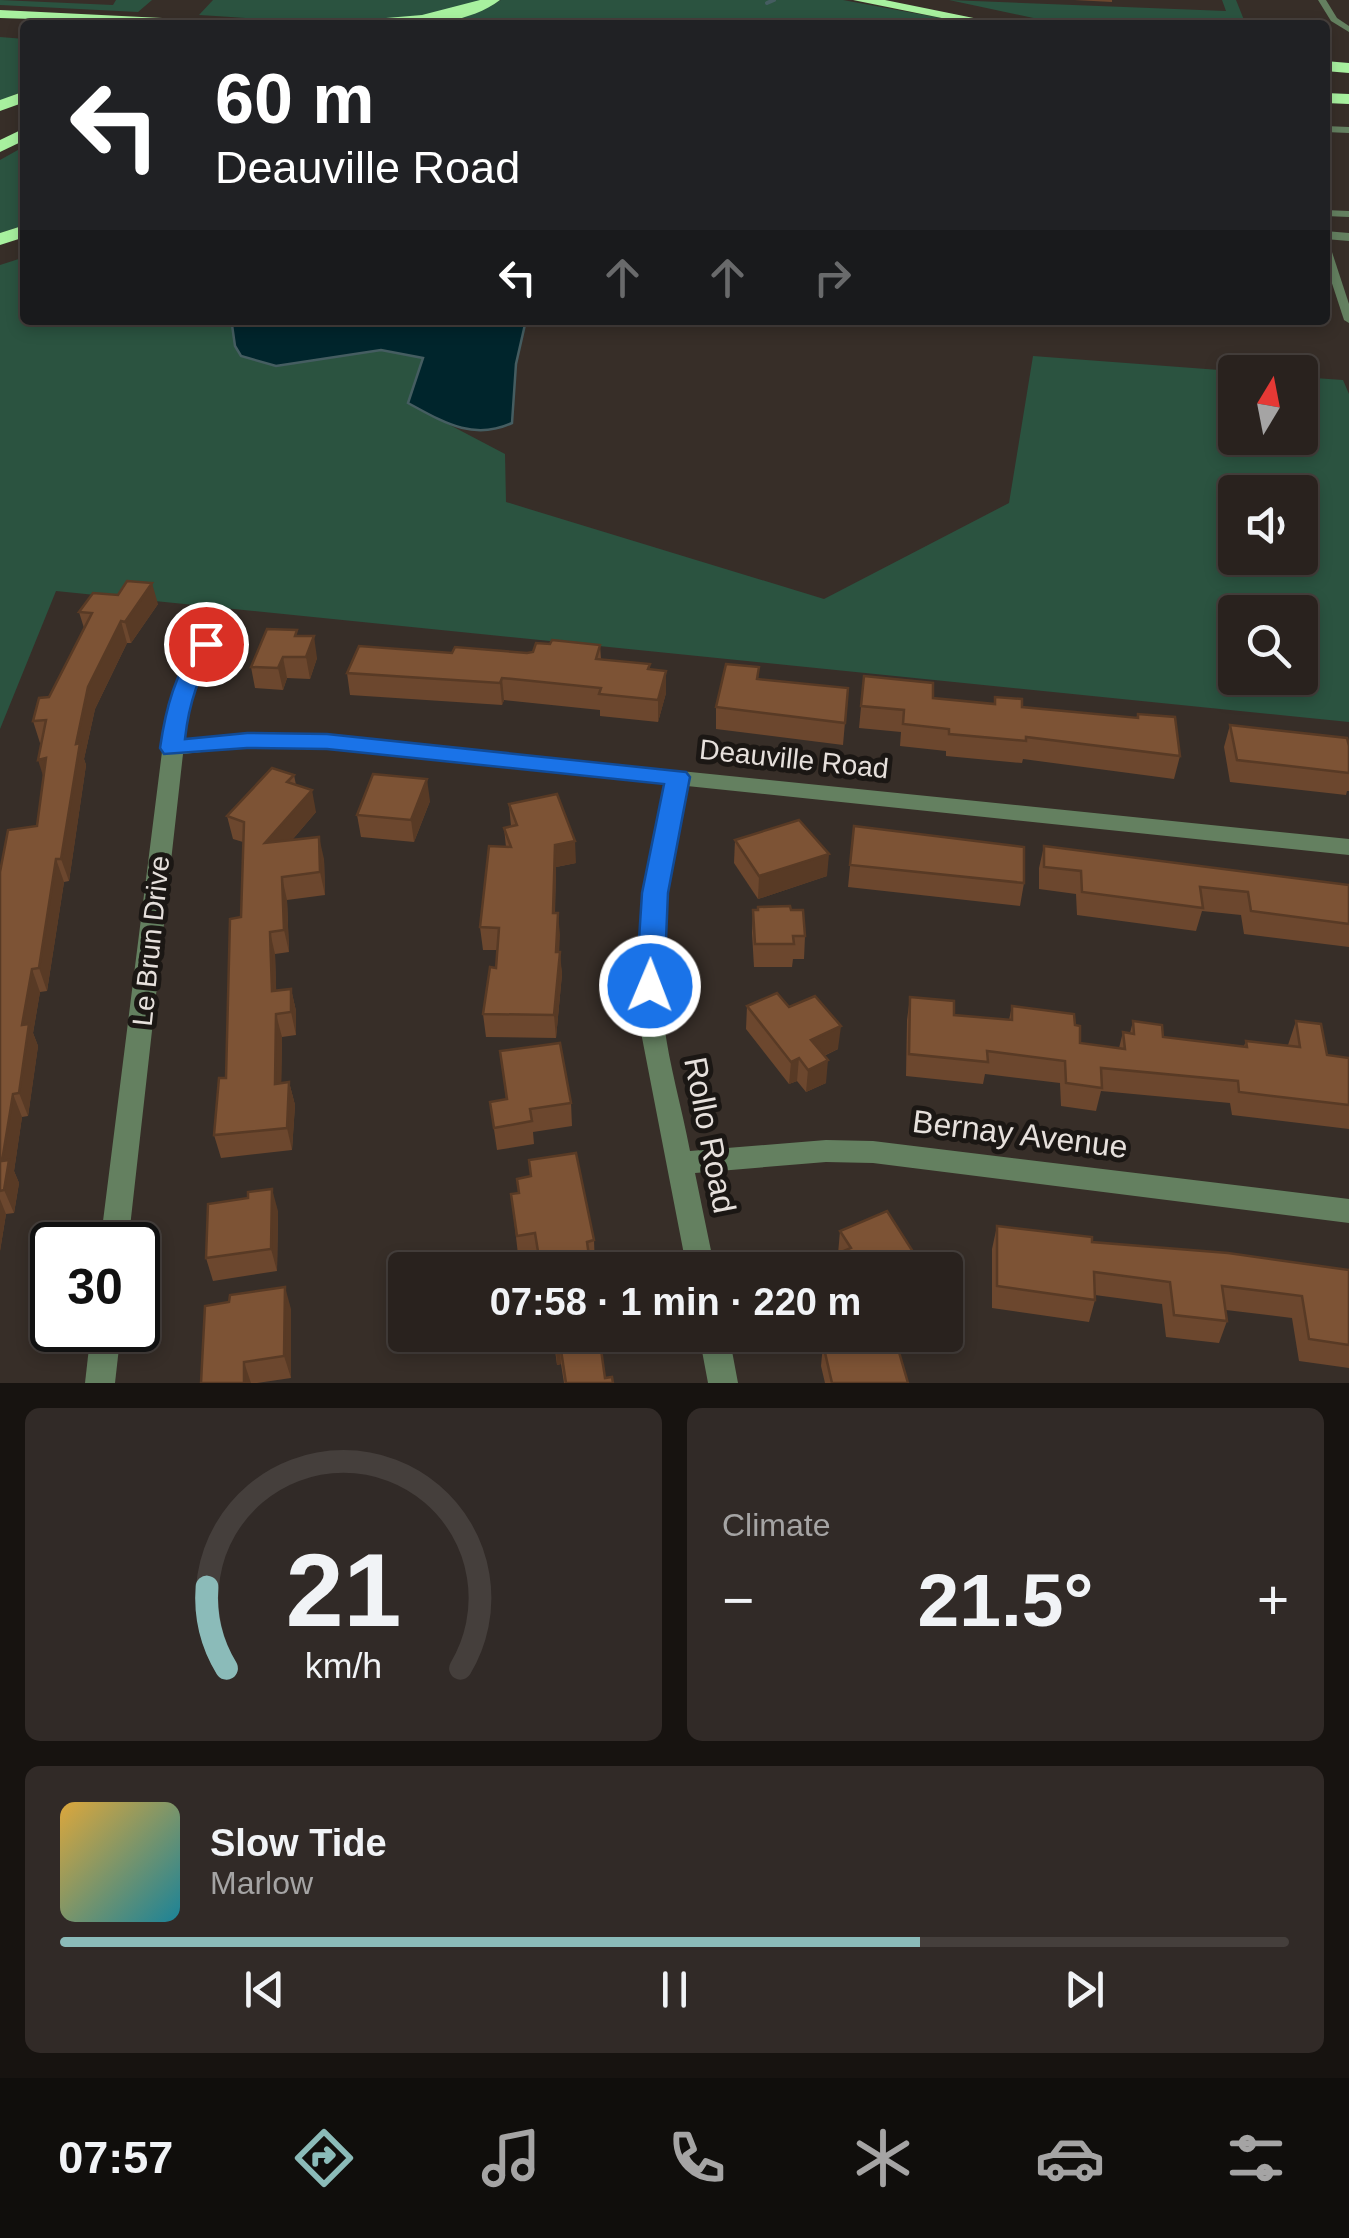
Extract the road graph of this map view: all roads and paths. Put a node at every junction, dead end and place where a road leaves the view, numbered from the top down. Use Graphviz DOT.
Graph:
graph roads {
  1 [pos="492,0"];
  2 [pos="860,0"];
  3 [pos="875,0"];
  4 [pos="1322,0"];
  5 [pos="158,4"];
  6 [pos="0,14"];
  7 [pos="937,14"];
  8 [pos="121,20"];
  9 [pos="139,20"];
  10 [pos="422,20"];
  11 [pos="972,20"];
  12 [pos="1349,30"];
  13 [pos="1330,261"];
  14 [pos="1349,320"];
  15 [pos="206,644"];
  16 [pos="172,748"];
  17 [pos="678,777"];
  18 [pos="1349,848"];
  19 [pos="681,1163"];
  20 [pos="1349,1211"];
  21 [pos="117,1222"];
  22 [pos="698,1252"];
  23 [pos="104,1352"];
  24 [pos="717,1352"];
  25 [pos="100,1383"];
  26 [pos="723,1383"];
  1 -- 10 [label="highway"];
  2 -- 7 [label="highway"];
  3 -- 7 [label="highway"];
  4 -- 12 [label="lane"];
  5 -- 9 [label="highway"];
  6 -- 8 [label="highway"];
  7 -- 11 [label="highway"];
  13 -- 14 [label="lane"];
  15 -- 16 [label="street, Le Brun Drive"];
  16 -- 17 [label="street, Deauville Road"];
  16 -- 21 [label="street, Le Brun Drive"];
  17 -- 18 [label="street, Deauville Road"];
  17 -- 19 [label="street, Rollo Road"];
  19 -- 20 [label="street, Bernay Avenue"];
  19 -- 22 [label="street, Rollo Road"];
  23 -- 25 [label="street"];
  24 -- 26 [label="street"];
}
